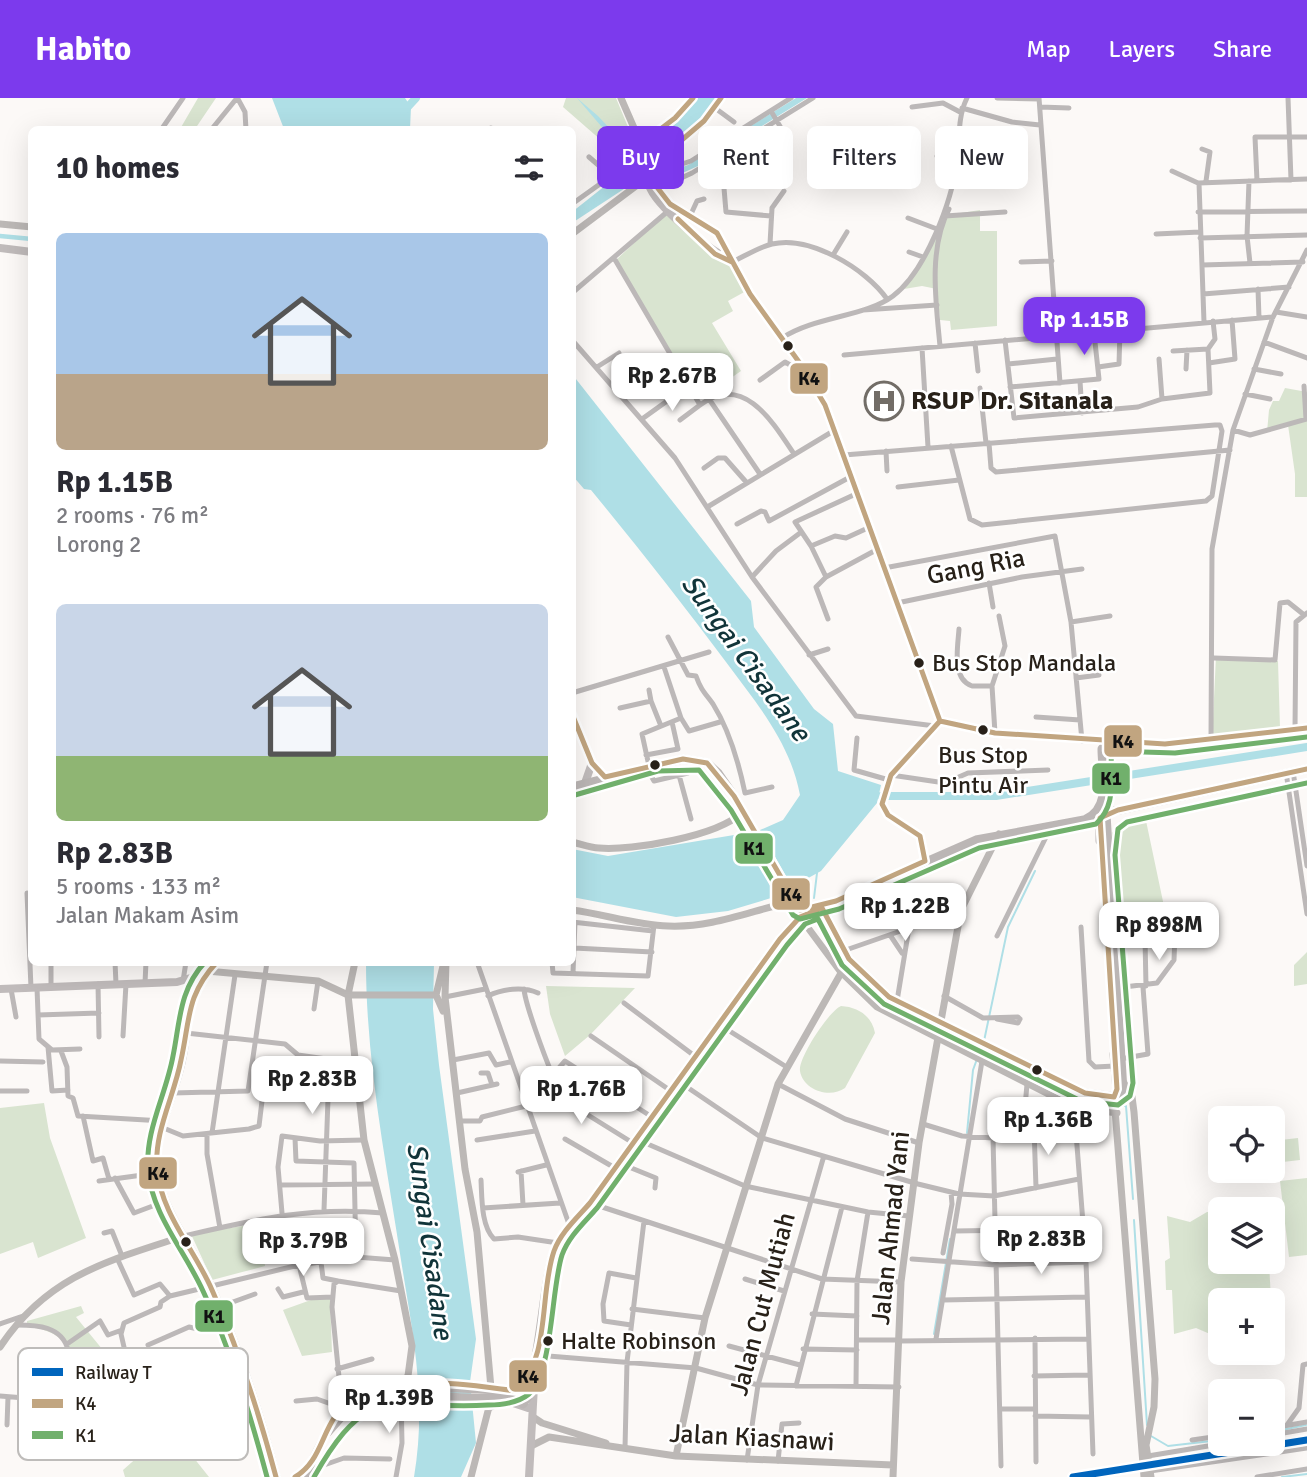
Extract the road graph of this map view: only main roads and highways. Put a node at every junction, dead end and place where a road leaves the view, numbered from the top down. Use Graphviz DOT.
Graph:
graph roads {
  1 [pos="693,98"];
  2 [pos="721,98"];
  3 [pos="665,126"];
  4 [pos="684,137"];
  5 [pos="655,189"];
  6 [pos="656,189"];
  7 [pos="712,228"];
  8 [pos="701,240"];
  9 [pos="0,248"];
  10 [pos="28,252"];
  11 [pos="731,261"];
  12 [pos="576,723"];
  13 [pos="942,724"];
  14 [pos="1307,728"];
  15 [pos="1111,742"];
  16 [pos="592,763"];
  17 [pos="1307,771"];
  18 [pos="1290,774"];
  19 [pos="606,777"];
  20 [pos="585,783"];
  21 [pos="576,786"];
  22 [pos="1103,796"];
  23 [pos="1118,810"];
  24 [pos="1104,819"];
  25 [pos="1084,820"];
  26 [pos="1074,821"];
  27 [pos="1103,835"];
  28 [pos="925,861"];
  29 [pos="836,901"];
  30 [pos="822,908"];
  31 [pos="799,911"];
  32 [pos="214,966"];
  33 [pos="206,973"];
  34 [pos="180,982"];
  35 [pos="0,989"];
  36 [pos="191,997"];
  37 [pos="1118,1063"];
  38 [pos="1116,1105"];
  39 [pos="234,1348"];
  40 [pos="535,1368"];
  41 [pos="526,1385"];
  42 [pos="248,1389"];
  43 [pos="402,1391"];
  44 [pos="488,1395"];
  45 [pos="523,1404"];
  46 [pos="533,1415"];
  47 [pos="327,1433"];
  48 [pos="305,1474"];
  49 [pos="276,1477"];
  50 [pos="295,1477"];
  51 [pos="529,1477"];
  1 -- 3 [label="main road"];
  2 -- 4 [label="main road"];
  5 -- 8 [label="main road"];
  6 -- 7 [label="main road"];
  7 -- 8 [label="main road"];
  7 -- 11 [label="main road"];
  8 -- 11 [label="main road"];
  9 -- 10 [label="main road"];
  11 -- 13 [label="main road"];
  12 -- 16 [label="main road"];
  13 -- 15 [label="main road"];
  13 -- 28 [label="main road"];
  14 -- 15 [label="main road"];
  15 -- 22 [label="highway"];
  16 -- 19 [label="main road"];
  16 -- 20 [label="main road"];
  17 -- 18 [label="highway"];
  18 -- 23 [label="highway"];
  18 -- 27 [label="highway"];
  19 -- 20 [label="highway"];
  19 -- 31 [label="highway"];
  20 -- 21 [label="highway"];
  22 -- 23 [label="highway"];
  22 -- 25 [label="highway"];
  23 -- 24 [label="highway"];
  24 -- 25 [label="highway"];
  24 -- 27 [label="highway"];
  25 -- 26 [label="highway"];
  26 -- 27 [label="highway"];
  26 -- 28 [label="highway"];
  27 -- 37 [label="highway"];
  27 -- 37 [label="highway"];
  28 -- 29 [label="highway"];
  29 -- 30 [label="highway"];
  29 -- 31 [label="highway"];
  30 -- 31 [label="highway"];
  30 -- 38 [label="highway"];
  31 -- 40 [label="highway"];
  32 -- 33 [label="highway"];
  33 -- 34 [label="main road"];
  33 -- 36 [label="highway"];
  34 -- 35 [label="main road"];
  34 -- 36 [label="main road"];
  36 -- 39 [label="highway"];
  37 -- 38 [label="highway"];
  37 -- 38 [label="highway"];
  40 -- 41 [label="highway"];
  40 -- 46 [label="main road"];
  41 -- 44 [label="highway"];
  41 -- 45 [label="highway"];
  42 -- 49 [label="highway"];
  43 -- 44 [label="highway"];
  43 -- 47 [label="highway"];
  43 -- 47 [label="highway"];
  44 -- 45 [label="main road"];
  45 -- 46 [label="main road"];
  46 -- 51 [label="main road"];
  47 -- 48 [label="highway"];
  48 -- 50 [label="highway"];
}
